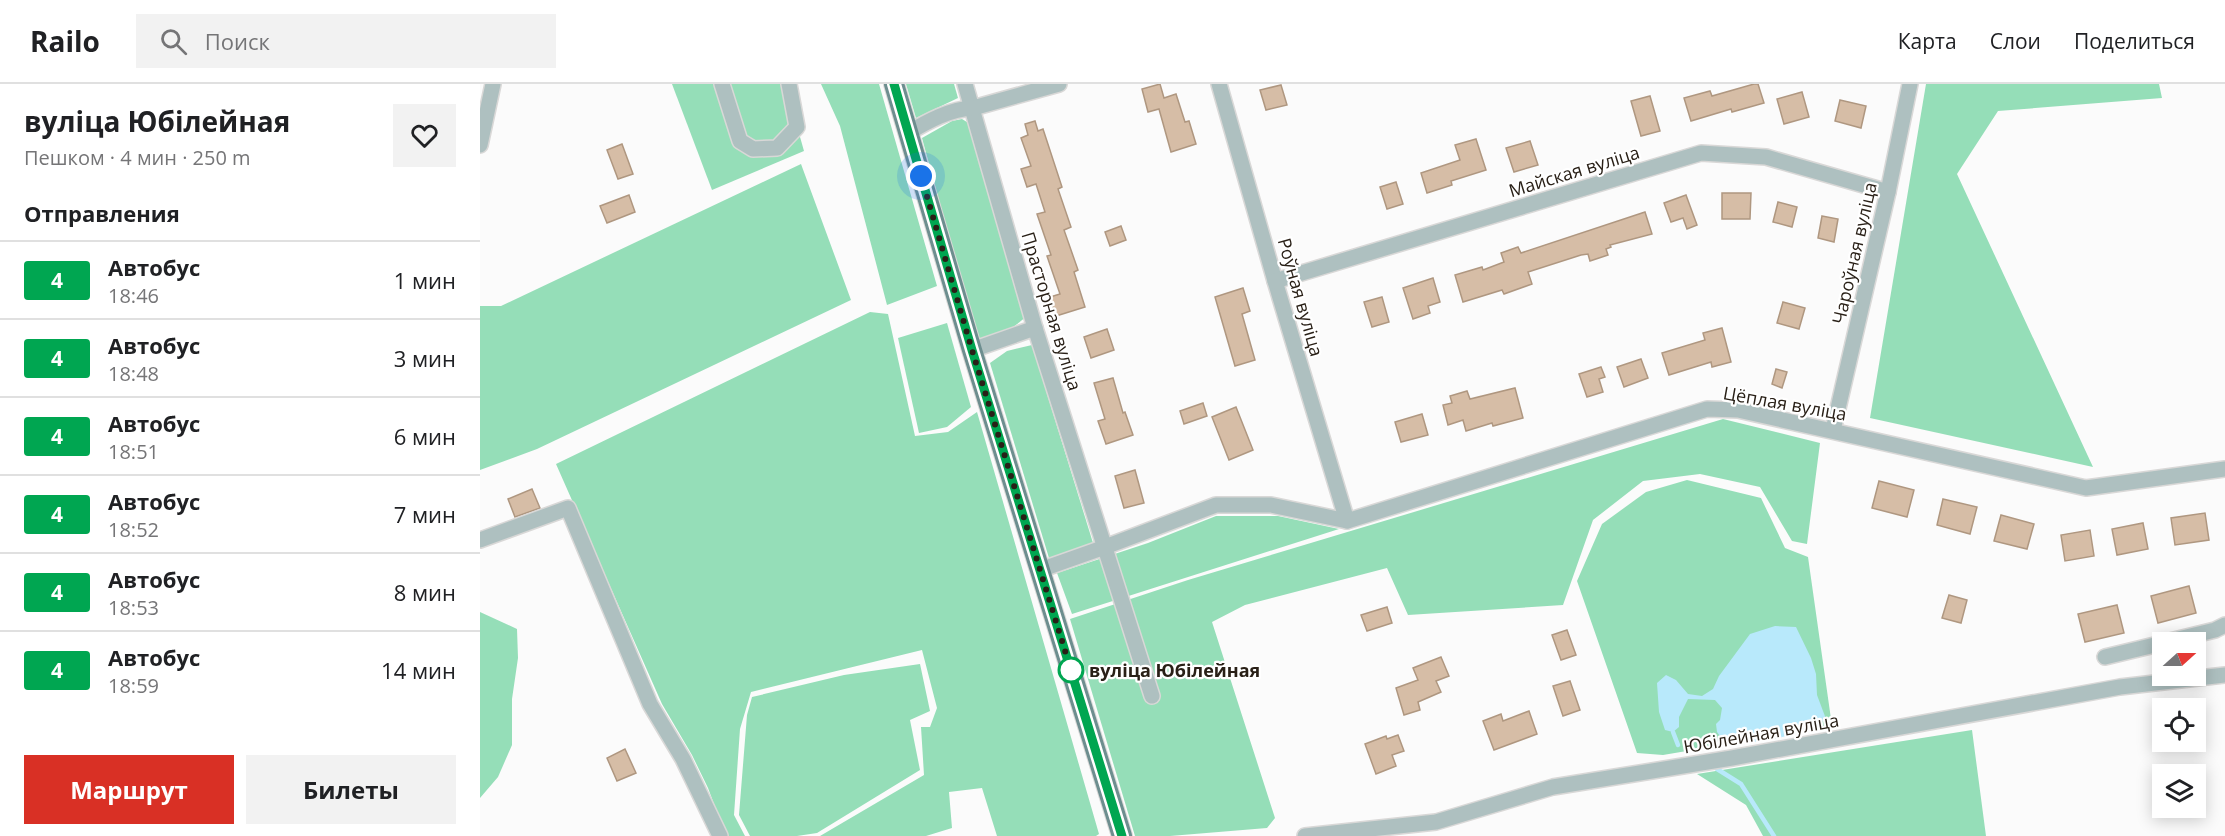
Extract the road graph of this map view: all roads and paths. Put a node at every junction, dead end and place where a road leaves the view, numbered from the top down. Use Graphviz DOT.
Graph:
graph roads {
  1 [pos="492,84"];
  2 [pos="722,84"];
  3 [pos="789,84"];
  4 [pos="894,84"];
  5 [pos="965,84"];
  6 [pos="1059,84"];
  7 [pos="1220,84"];
  8 [pos="1910,84"];
  9 [pos="973,108"];
  10 [pos="908,133"];
  11 [pos="480,145"];
  12 [pos="1888,192"];
  13 [pos="1275,281"];
  14 [pos="1035,328"];
  15 [pos="972,350"];
  16 [pos="1833,430"];
  17 [pos="2225,469"];
  18 [pos="1347,521"];
  19 [pos="480,540"];
  20 [pos="1105,547"];
  21 [pos="1040,570"];
  22 [pos="2225,625"];
  23 [pos="2206,632"];
  24 [pos="2152,645"];
  25 [pos="2105,657"];
  26 [pos="2225,675"];
  27 [pos="1152,696"];
  28 [pos="720,836"];
  29 [pos="1122,836"];
  30 [pos="1305,836"];
  1 -- 11 [label="street"];
  2 -- 3 [label="street"];
  4 -- 10 [label="main road"];
  5 -- 9 [label="street, Прасторная вуліца"];
  6 -- 9 [label="street"];
  7 -- 13 [label="street, Роўная вуліца"];
  8 -- 12 [label="street, Чароўная вуліца"];
  9 -- 10 [label="street"];
  9 -- 14 [label="street, Прасторная вуліца"];
  10 -- 15 [label="main road"];
  12 -- 13 [label="street, Майская вуліца"];
  12 -- 16 [label="street, Чароўная вуліца"];
  13 -- 18 [label="street, Роўная вуліца"];
  14 -- 15 [label="street"];
  14 -- 20 [label="street, Прасторная вуліца"];
  15 -- 21 [label="main road"];
  16 -- 17 [label="street, Цёплая вуліца"];
  16 -- 18 [label="street, Цёплая вуліца"];
  18 -- 20 [label="street"];
  19 -- 28 [label="street"];
  20 -- 21 [label="street"];
  20 -- 27 [label="street, Прасторная вуліца"];
  21 -- 29 [label="main road"];
  22 -- 23 [label="street"];
  24 -- 25 [label="street"];
  26 -- 30 [label="street, Юбілейная вуліца"];
}
